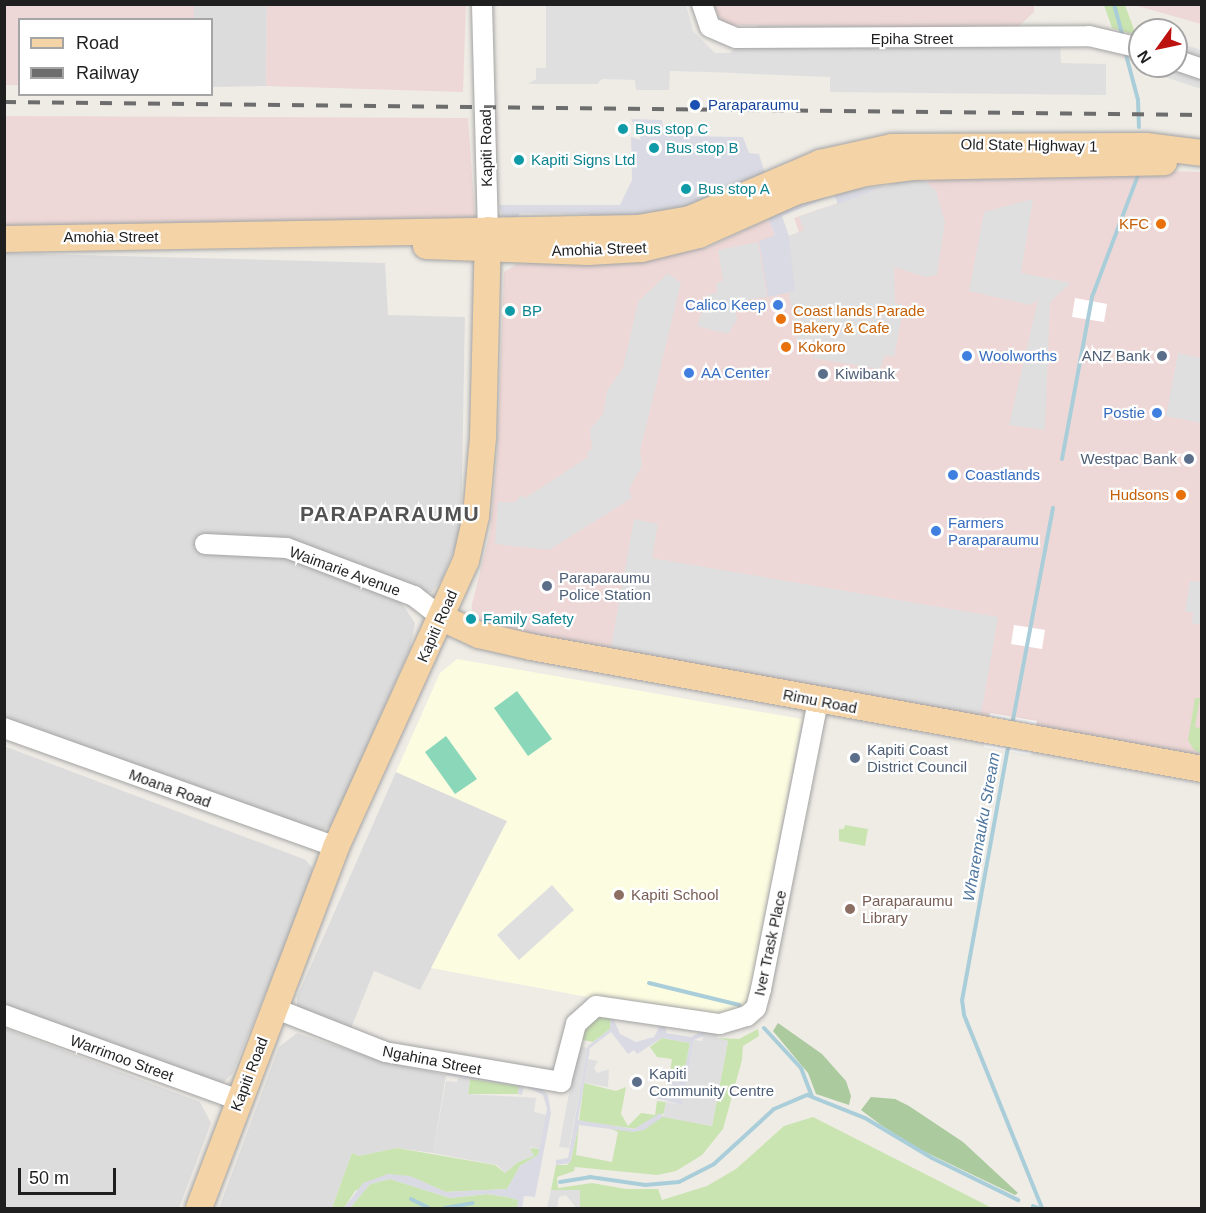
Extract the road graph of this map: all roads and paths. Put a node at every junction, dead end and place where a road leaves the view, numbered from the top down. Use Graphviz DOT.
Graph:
graph roads {
  1 [pos="482,4"];
  2 [pos="702,4"];
  3 [pos="1128,44"];
  4 [pos="856,153"];
  5 [pos="1202,153"];
  6 [pos="1139,155"];
  7 [pos="1202,159"];
  8 [pos="968,166"];
  9 [pos="4,239"];
  10 [pos="487,240"];
  11 [pos="205,544"];
  12 [pos="442,618"];
  13 [pos="818,701"];
  14 [pos="4,728"];
  15 [pos="1202,769"];
  16 [pos="336,847"];
  17 [pos="274,1008"];
  18 [pos="4,1015"];
  19 [pos="561,1082"];
  20 [pos="239,1100"];
  21 [pos="199,1209"];
  1 -- 10 [label="street, Kapiti Road"];
  2 -- 3 [label="street, Epiha Street"];
  4 -- 6 [label="main road, Old State Highway 1"];
  4 -- 10 [label="main road, Amohia Street"];
  5 -- 6 [label="main road, Old State Highway 1"];
  6 -- 7 [label="main road, Old State Highway 1"];
  6 -- 8 [label="main road, Old State Highway 1"];
  8 -- 10 [label="main road, Amohia Street"];
  9 -- 10 [label="main road, Amohia Street"];
  10 -- 12 [label="main road, Kapiti Road"];
  11 -- 12 [label="street, Waimarie Avenue"];
  12 -- 13 [label="main road, Rimu Road"];
  12 -- 16 [label="main road, Kapiti Road"];
  13 -- 15 [label="main road, Rimu Road"];
  13 -- 19 [label="street, Iver Trask Place"];
  14 -- 16 [label="street, Moana Road"];
  16 -- 17 [label="main road, Kapiti Road"];
  17 -- 19 [label="street, Ngahina Street"];
  17 -- 20 [label="main road, Kapiti Road"];
  18 -- 20 [label="street, Warrimoo Street"];
  20 -- 21 [label="main road, Kapiti Road"];
}
